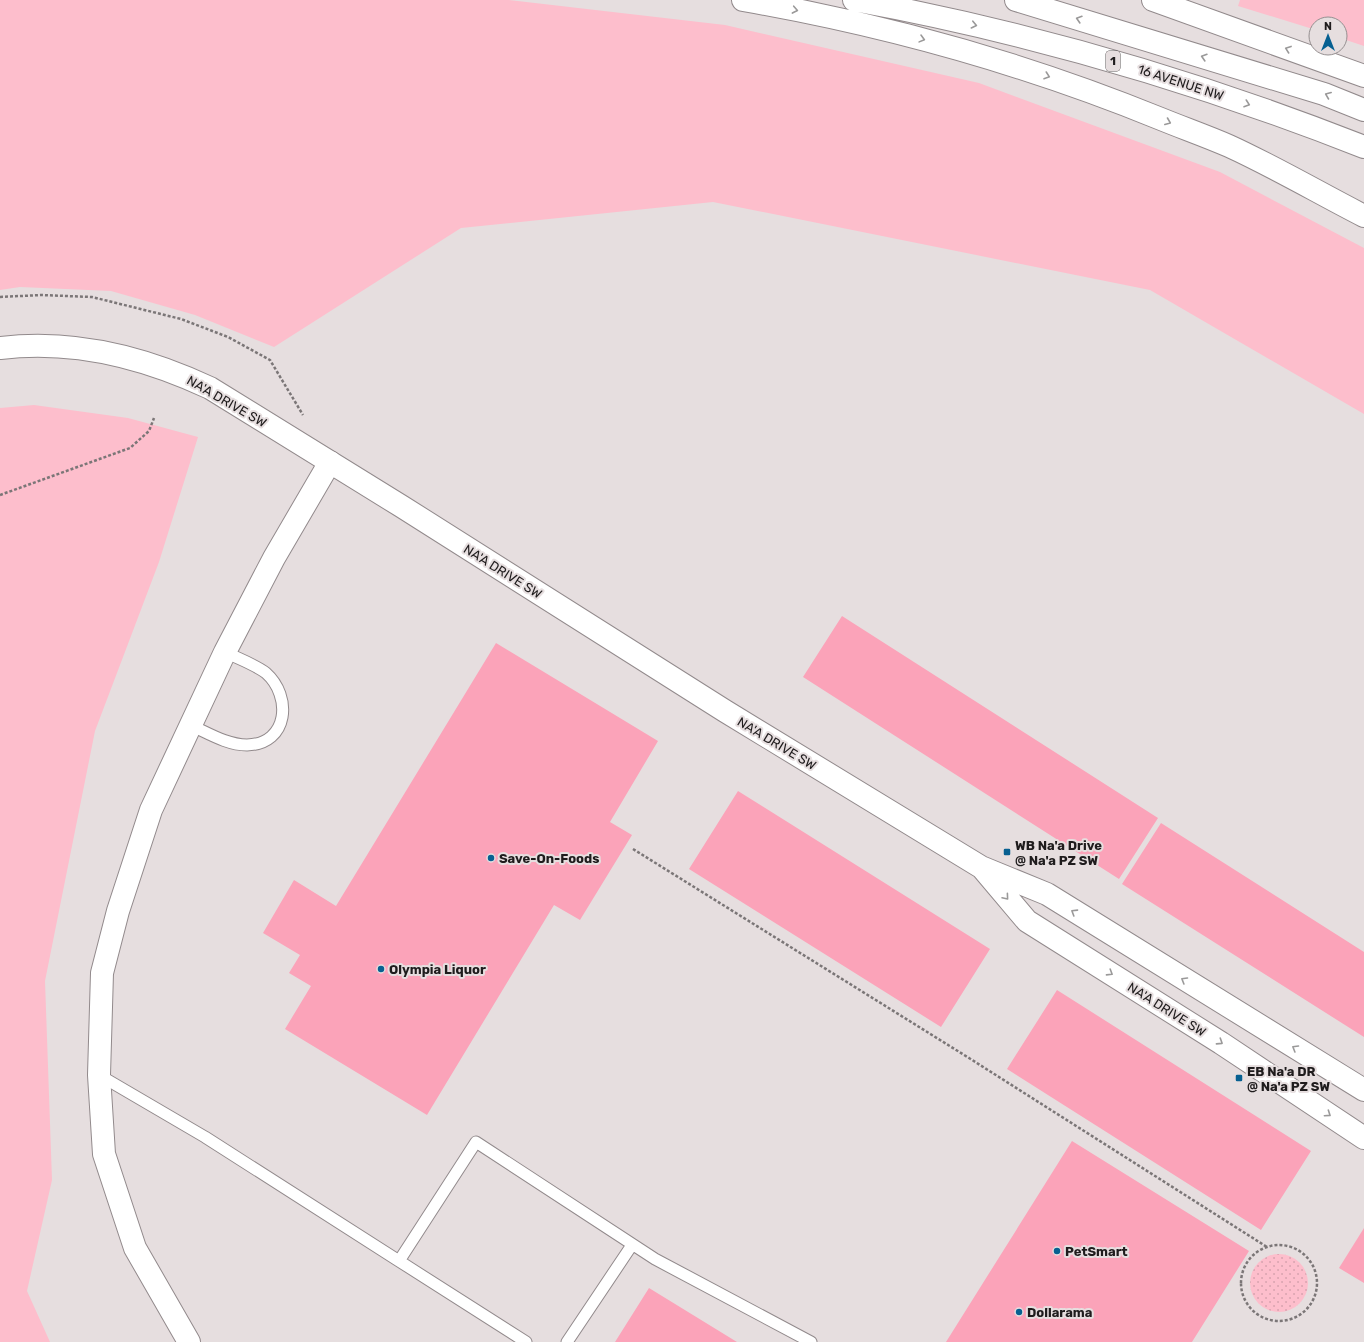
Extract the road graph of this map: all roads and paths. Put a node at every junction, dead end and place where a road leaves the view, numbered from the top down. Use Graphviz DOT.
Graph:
graph roads {
  1 [pos="743,0"];
  2 [pos="854,0"];
  3 [pos="1016,0"];
  4 [pos="1153,0"];
  5 [pos="1364,76"];
  6 [pos="1364,110"];
  7 [pos="1364,147"];
  8 [pos="1364,216"];
  9 [pos="0,297"];
  10 [pos="0,348"];
  11 [pos="154,418"];
  12 [pos="306,421"];
  13 [pos="330,462"];
  14 [pos="0,495"];
  15 [pos="225,652"];
  16 [pos="190,725"];
  17 [pos="633,849"];
  18 [pos="981,867"];
  19 [pos="99,1075"];
  20 [pos="1364,1090"];
  21 [pos="1364,1138"];
  22 [pos="632,1245"];
  23 [pos="1267,1247"];
  24 [pos="399,1262"];
  25 [pos="189,1342"];
  26 [pos="526,1342"];
  27 [pos="567,1342"];
  28 [pos="810,1342"];
  1 -- 8 [label="main road, one-way"];
  2 -- 7 [label="main road, 16 AVENUE NW / 1, one-way"];
  6 -- 3 [label="main road, 1, one-way"];
  5 -- 4 [label="main road, one-way"];
  9 -- 12 [label="path"];
  10 -- 13 [label="main road, NA'A DRIVE SW"];
  11 -- 14 [label="path"];
  13 -- 15 [label="main road"];
  13 -- 18 [label="main road, NA'A DRIVE SW"];
  15 -- 16 [label="main road"];
  15 -- 16 [label="lane"];
  16 -- 19 [label="main road"];
  17 -- 23 [label="path"];
  20 -- 18 [label="main road, NA'A DRIVE SW, one-way"];
  18 -- 21 [label="main road, NA'A DRIVE SW, one-way"];
  19 -- 24 [label="lane"];
  19 -- 25 [label="main road"];
  22 -- 24 [label="lane"];
  22 -- 27 [label="lane"];
  22 -- 28 [label="lane"];
  23 -- 23 [label="path"];
  24 -- 26 [label="lane"];
}
